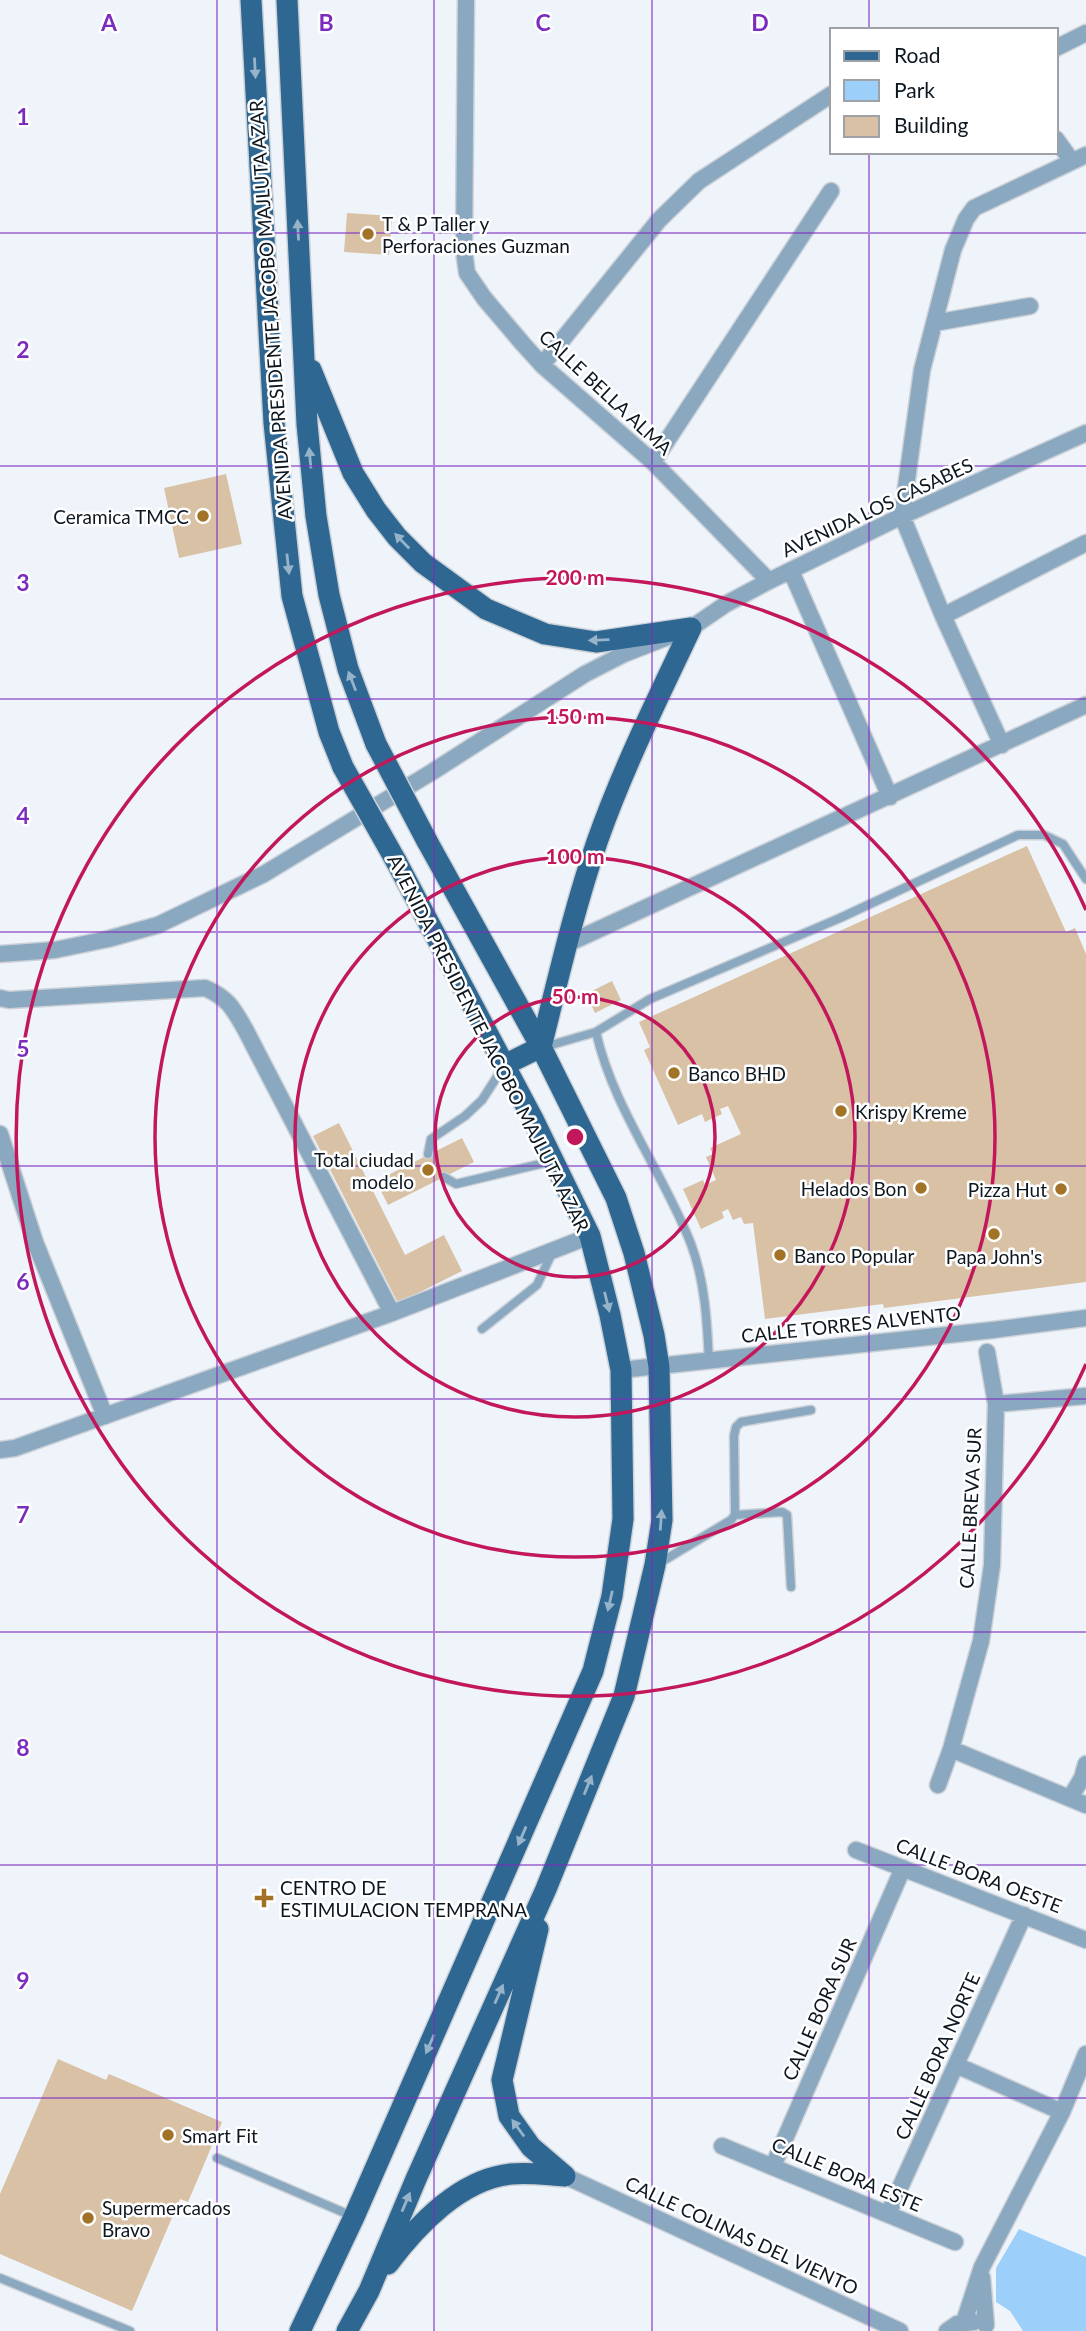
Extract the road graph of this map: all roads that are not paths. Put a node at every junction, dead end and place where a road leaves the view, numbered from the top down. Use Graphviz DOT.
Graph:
graph roads {
  1 [pos="251,0"];
  2 [pos="287,0"];
  3 [pos="466,0"];
  4 [pos="1086,33"];
  5 [pos="1058,47"];
  6 [pos="830,95"];
  7 [pos="1058,141"];
  8 [pos="1079,158"];
  9 [pos="831,191"];
  10 [pos="1030,306"];
  11 [pos="934,323"];
  12 [pos="304,355"];
  13 [pos="542,365"];
  14 [pos="1086,433"];
  15 [pos="653,462"];
  16 [pos="902,516"];
  17 [pos="1086,543"];
  18 [pos="791,571"];
  19 [pos="769,581"];
  20 [pos="943,616"];
  21 [pos="691,628"];
  22 [pos="1086,705"];
  23 [pos="1002,745"];
  24 [pos="890,797"];
  25 [pos="1086,879"];
  26 [pos="567,944"];
  27 [pos="0,954"];
  28 [pos="0,998"];
  29 [pos="596,1032"];
  30 [pos="541,1048"];
  31 [pos="504,1065"];
  32 [pos="0,1134"];
  33 [pos="428,1153"];
  34 [pos="553,1161"];
  35 [pos="444,1177"];
  36 [pos="590,1236"];
  37 [pos="553,1250"];
  38 [pos="392,1313"];
  39 [pos="1086,1318"];
  40 [pos="482,1329"];
  41 [pos="988,1352"];
  42 [pos="709,1360"];
  43 [pos="659,1367"];
  44 [pos="621,1370"];
  45 [pos="1086,1395"];
  46 [pos="996,1404"];
  47 [pos="811,1410"];
  48 [pos="105,1416"];
  49 [pos="0,1450"];
  50 [pos="735,1515"];
  51 [pos="655,1565"];
  52 [pos="791,1587"];
  53 [pos="951,1749"];
  54 [pos="1085,1773"];
  55 [pos="938,1785"];
  56 [pos="1070,1798"];
  57 [pos="1086,1805"];
  58 [pos="856,1850"];
  59 [pos="903,1868"];
  60 [pos="546,1889"];
  61 [pos="1024,1915"];
  62 [pos="1086,1940"];
  63 [pos="1086,2054"];
  64 [pos="956,2064"];
  65 [pos="1062,2112"];
  66 [pos="722,2146"];
  67 [pos="217,2158"];
  68 [pos="774,2166"];
  69 [pos="565,2176"];
  70 [pos="888,2214"];
  71 [pos="354,2217"];
  72 [pos="955,2242"];
  73 [pos="982,2267"];
  74 [pos="0,2278"];
  75 [pos="369,2291"];
  76 [pos="964,2322"];
  77 [pos="990,2328"];
  78 [pos="130,2331"];
  79 [pos="300,2331"];
  80 [pos="347,2331"];
  81 [pos="900,2331"];
  82 [pos="947,2331"];
  1 -- 31 [label="main road, AVENIDA PRESIDENTE JACOBO MAJLUTA AZAR, one-way, bridge"];
  12 -- 2 [label="main road, AVENIDA PRESIDENTE JACOBO MAJLUTA AZAR, one-way"];
  3 -- 13 [label="street, CALLE BELLA ALMA"];
  4 -- 5 [label="street"];
  6 -- 13 [label="street"];
  7 -- 8 [label="street"];
  8 -- 11 [label="street"];
  9 -- 15 [label="street"];
  10 -- 11 [label="street"];
  11 -- 16 [label="street"];
  21 -- 12 [label="main road, one-way"];
  30 -- 12 [label="main road, AVENIDA PRESIDENTE JACOBO MAJLUTA AZAR, one-way, bridge"];
  13 -- 15 [label="street, CALLE BELLA ALMA"];
  14 -- 16 [label="street, AVENIDA LOS CASABES"];
  15 -- 19 [label="street, CALLE BELLA ALMA"];
  16 -- 18 [label="street, AVENIDA LOS CASABES"];
  16 -- 20 [label="street"];
  17 -- 20 [label="street"];
  18 -- 19 [label="street, AVENIDA LOS CASABES"];
  18 -- 24 [label="street"];
  19 -- 21 [label="street, AVENIDA LOS CASABES"];
  20 -- 23 [label="street"];
  21 -- 26 [label="main road"];
  21 -- 27 [label="street, AVENIDA LOS CASABES"];
  22 -- 23 [label="street"];
  23 -- 24 [label="street"];
  24 -- 26 [label="street"];
  25 -- 29 [label="lane"];
  26 -- 30 [label="main road"];
  28 -- 38 [label="street"];
  29 -- 30 [label="lane"];
  29 -- 42 [label="lane"];
  30 -- 31 [label="main road"];
  30 -- 43 [label="main road, AVENIDA PRESIDENTE JACOBO MAJLUTA AZAR"];
  31 -- 33 [label="lane"];
  31 -- 34 [label="main road, AVENIDA PRESIDENTE JACOBO MAJLUTA AZAR"];
  32 -- 48 [label="street"];
  34 -- 35 [label="lane"];
  34 -- 36 [label="main road, AVENIDA PRESIDENTE JACOBO MAJLUTA AZAR"];
  36 -- 37 [label="street"];
  36 -- 44 [label="main road, AVENIDA PRESIDENTE JACOBO MAJLUTA AZAR, one-way"];
  37 -- 38 [label="street"];
  37 -- 40 [label="lane"];
  38 -- 48 [label="street"];
  39 -- 42 [label="street, CALLE TORRES ALVENTO"];
  41 -- 46 [label="street, CALLE BREVA SUR"];
  42 -- 43 [label="street, CALLE TORRES ALVENTO"];
  43 -- 44 [label="street, CALLE TORRES ALVENTO"];
  51 -- 43 [label="main road, AVENIDA PRESIDENTE JACOBO MAJLUTA AZAR, one-way"];
  44 -- 71 [label="main road, AVENIDA PRESIDENTE JACOBO MAJLUTA AZAR, one-way"];
  45 -- 46 [label="street"];
  46 -- 53 [label="street, CALLE BREVA SUR"];
  47 -- 50 [label="lane"];
  48 -- 49 [label="street"];
  50 -- 51 [label="lane"];
  50 -- 52 [label="lane"];
  60 -- 51 [label="main road, AVENIDA PRESIDENTE JACOBO MAJLUTA AZAR, one-way"];
  53 -- 55 [label="street, CALLE BREVA SUR"];
  53 -- 56 [label="street"];
  54 -- 56 [label="street"];
  56 -- 57 [label="street"];
  58 -- 59 [label="street, CALLE BORA OESTE"];
  59 -- 61 [label="street, CALLE BORA OESTE"];
  59 -- 68 [label="street, CALLE BORA SUR"];
  69 -- 60 [label="main road, one-way"];
  75 -- 60 [label="main road, AVENIDA PRESIDENTE JACOBO MAJLUTA AZAR, one-way"];
  61 -- 62 [label="street, CALLE BORA OESTE"];
  61 -- 64 [label="street, CALLE BORA NORTE"];
  63 -- 65 [label="street"];
  64 -- 65 [label="street"];
  64 -- 70 [label="street, CALLE BORA NORTE"];
  65 -- 73 [label="street"];
  66 -- 68 [label="street, CALLE BORA ESTE"];
  67 -- 71 [label="lane"];
  68 -- 70 [label="street, CALLE BORA ESTE"];
  69 -- 75 [label="main road"];
  69 -- 81 [label="street, CALLE COLINAS DEL VIENTO"];
  70 -- 72 [label="street, CALLE BORA ESTE"];
  71 -- 79 [label="main road, AVENIDA PRESIDENTE JACOBO MAJLUTA AZAR"];
  73 -- 76 [label="street"];
  73 -- 77 [label="street"];
  74 -- 78 [label="lane"];
  75 -- 80 [label="main road, AVENIDA PRESIDENTE JACOBO MAJLUTA AZAR"];
  76 -- 77 [label="street"];
  76 -- 82 [label="street"];
}
